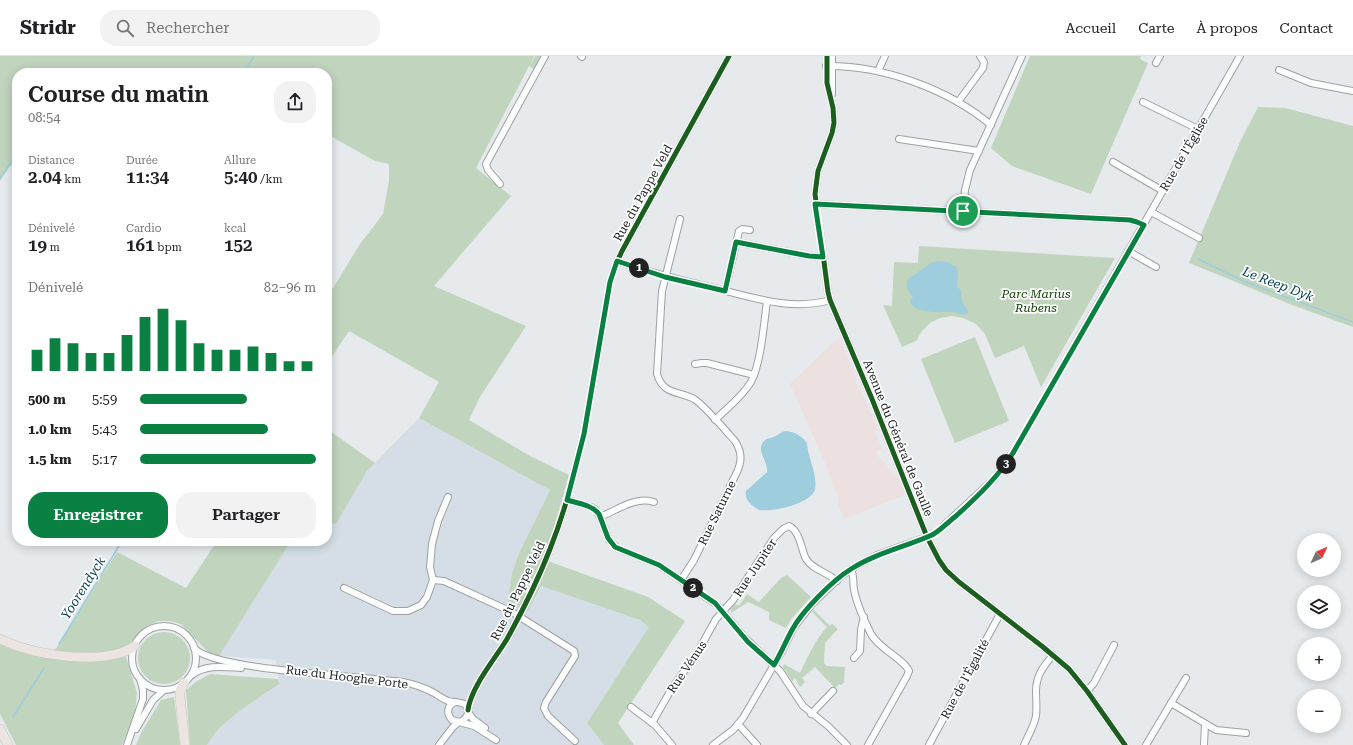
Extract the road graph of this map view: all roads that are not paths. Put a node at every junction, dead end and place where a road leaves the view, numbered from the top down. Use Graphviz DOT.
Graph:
graph roads {
  1 [pos="545,56"];
  2 [pos="730,56"];
  3 [pos="827,56"];
  4 [pos="832,56"];
  5 [pos="885,56"];
  6 [pos="980,56"];
  7 [pos="1022,56"];
  8 [pos="1160,56"];
  9 [pos="1240,56"];
  10 [pos="1156,63"];
  11 [pos="829,66"];
  12 [pos="1279,70"];
  13 [pos="878,71"];
  14 [pos="1353,91"];
  15 [pos="958,102"];
  16 [pos="1143,102"];
  17 [pos="990,125"];
  18 [pos="1198,129"];
  19 [pos="899,139"];
  20 [pos="979,151"];
  21 [pos="1113,162"];
  22 [pos="500,184"];
  23 [pos="1163,191"];
  24 [pos="815,204"];
  25 [pos="963,211"];
  26 [pos="1151,212"];
  27 [pos="680,219"];
  28 [pos="1144,225"];
  29 [pos="750,230"];
  30 [pos="1199,238"];
  31 [pos="736,242"];
  32 [pos="1128,252"];
  33 [pos="823,257"];
  34 [pos="617,261"];
  35 [pos="1156,267"];
  36 [pos="665,277"];
  37 [pos="725,291"];
  38 [pos="830,300"];
  39 [pos="767,301"];
  40 [pos="695,364"];
  41 [pos="754,375"];
  42 [pos="715,420"];
  43 [pos="448,497"];
  44 [pos="567,500"];
  45 [pos="654,502"];
  46 [pos="600,517"];
  47 [pos="927,536"];
  48 [pos="851,569"];
  49 [pos="433,580"];
  50 [pos="681,580"];
  51 [pos="837,580"];
  52 [pos="344,588"];
  53 [pos="723,612"];
  54 [pos="1000,614"];
  55 [pos="519,616"];
  56 [pos="864,617"];
  57 [pos="0,639"];
  58 [pos="1114,645"];
  59 [pos="135,646"];
  60 [pos="194,648"];
  61 [pos="1053,655"];
  62 [pos="854,658"];
  63 [pos="774,665"];
  64 [pos="268,668"];
  65 [pos="1186,678"];
  66 [pos="140,679"];
  67 [pos="187,680"];
  68 [pos="478,684"];
  69 [pos="425,689"];
  70 [pos="164,690"];
  71 [pos="832,691"];
  72 [pos="1087,691"];
  73 [pos="457,702"];
  74 [pos="1171,703"];
  75 [pos="631,707"];
  76 [pos="468,711"];
  77 [pos="448,713"];
  78 [pos="811,714"];
  79 [pos="460,722"];
  80 [pos="652,723"];
  81 [pos="738,724"];
  82 [pos="1205,724"];
  83 [pos="0,729"];
  84 [pos="1246,733"];
  85 [pos="496,740"];
  86 [pos="574,740"];
  87 [pos="441,743"];
  88 [pos="8,745"];
  89 [pos="128,745"];
  90 [pos="185,745"];
  91 [pos="501,745"];
  92 [pos="672,745"];
  93 [pos="713,745"];
  94 [pos="757,745"];
  95 [pos="847,745"];
  96 [pos="868,745"];
  97 [pos="929,745"];
  98 [pos="1024,745"];
  99 [pos="1124,745"];
  100 [pos="1146,745"];
  101 [pos="1204,745"];
  1 -- 22 [label="street"];
  2 -- 34 [label="street, Rue du Pappe Veld"];
  3 -- 11 [label="street"];
  4 -- 11 [label="street"];
  5 -- 13 [label="street"];
  6 -- 15 [label="street"];
  7 -- 17 [label="street"];
  8 -- 10 [label="street"];
  9 -- 18 [label="street, Rue de l'Église"];
  11 -- 13 [label="street"];
  11 -- 24 [label="street, Avenue du Général de Gaulle"];
  12 -- 14 [label="street"];
  13 -- 15 [label="street"];
  15 -- 17 [label="street"];
  16 -- 18 [label="street"];
  17 -- 20 [label="street"];
  18 -- 23 [label="street, Rue de l'Église"];
  19 -- 20 [label="street"];
  20 -- 25 [label="street"];
  21 -- 23 [label="street"];
  23 -- 26 [label="street, Rue de l'Église"];
  24 -- 25 [label="street"];
  24 -- 33 [label="street, Avenue du Général de Gaulle"];
  25 -- 28 [label="street"];
  26 -- 28 [label="street, Rue de l'Église"];
  26 -- 30 [label="street"];
  27 -- 36 [label="street"];
  28 -- 32 [label="street, Rue de l'Église"];
  29 -- 31 [label="street"];
  31 -- 33 [label="street"];
  31 -- 37 [label="street"];
  32 -- 35 [label="street"];
  32 -- 47 [label="street, Rue de l'Église"];
  33 -- 38 [label="street, Avenue du Général de Gaulle"];
  34 -- 36 [label="street"];
  34 -- 44 [label="street, Rue du Pappe Veld"];
  36 -- 37 [label="street"];
  36 -- 42 [label="street"];
  37 -- 39 [label="street"];
  38 -- 39 [label="street"];
  38 -- 47 [label="street, Avenue du Général de Gaulle"];
  39 -- 41 [label="street"];
  40 -- 41 [label="street"];
  41 -- 42 [label="street"];
  42 -- 50 [label="street, Rue Saturne"];
  43 -- 49 [label="street"];
  44 -- 46 [label="street"];
  44 -- 55 [label="street, Rue du Pappe Veld"];
  45 -- 46 [label="street"];
  46 -- 50 [label="street"];
  47 -- 48 [label="street, Rue de l'Église"];
  47 -- 54 [label="street, Avenue du Général de Gaulle"];
  48 -- 51 [label="street, Rue de l'Église"];
  48 -- 56 [label="street"];
  49 -- 52 [label="street"];
  49 -- 55 [label="street"];
  50 -- 53 [label="street"];
  51 -- 53 [label="street, Rue Jupiter"];
  51 -- 63 [label="street, Rue de l'Église"];
  53 -- 63 [label="street"];
  53 -- 80 [label="street, Rue Vénus"];
  54 -- 61 [label="street, Avenue du Général de Gaulle"];
  54 -- 97 [label="street, Rue de l'Égalité"];
  55 -- 68 [label="street, Rue du Pappe Veld"];
  55 -- 86 [label="street"];
  56 -- 62 [label="street"];
  56 -- 96 [label="street"];
  57 -- 59 [label="highway"];
  58 -- 72 [label="street"];
  59 -- 60 [label="street"];
  59 -- 66 [label="street"];
  60 -- 64 [label="street, Rue du Hooghe Porte"];
  60 -- 67 [label="street"];
  61 -- 72 [label="street, Avenue du Général de Gaulle"];
  61 -- 98 [label="street"];
  63 -- 78 [label="street"];
  63 -- 81 [label="street, Rue de l'Église"];
  64 -- 67 [label="street, Rue du Hooghe Porte"];
  64 -- 69 [label="street, Rue du Hooghe Porte"];
  65 -- 74 [label="street"];
  66 -- 70 [label="street"];
  66 -- 89 [label="street"];
  67 -- 70 [label="street"];
  67 -- 90 [label="highway"];
  68 -- 73 [label="street, Rue du Pappe Veld"];
  68 -- 76 [label="street, Rue du Pappe Veld"];
  69 -- 73 [label="street, Rue du Hooghe Porte"];
  69 -- 77 [label="street, Rue du Hooghe Porte"];
  70 -- 89 [label="street"];
  71 -- 78 [label="street"];
  72 -- 99 [label="street, Avenue du Général de Gaulle"];
  73 -- 76 [label="street"];
  73 -- 77 [label="street"];
  74 -- 82 [label="street"];
  74 -- 100 [label="street"];
  75 -- 80 [label="street"];
  76 -- 79 [label="street"];
  76 -- 85 [label="street"];
  77 -- 79 [label="street"];
  77 -- 87 [label="street"];
  78 -- 95 [label="street"];
  79 -- 85 [label="street"];
  79 -- 87 [label="street"];
  80 -- 92 [label="street"];
  81 -- 93 [label="street, Rue de l'Église"];
  81 -- 94 [label="street"];
  82 -- 84 [label="street"];
  82 -- 101 [label="street"];
  83 -- 88 [label="highway"];
  85 -- 91 [label="street"];
}
